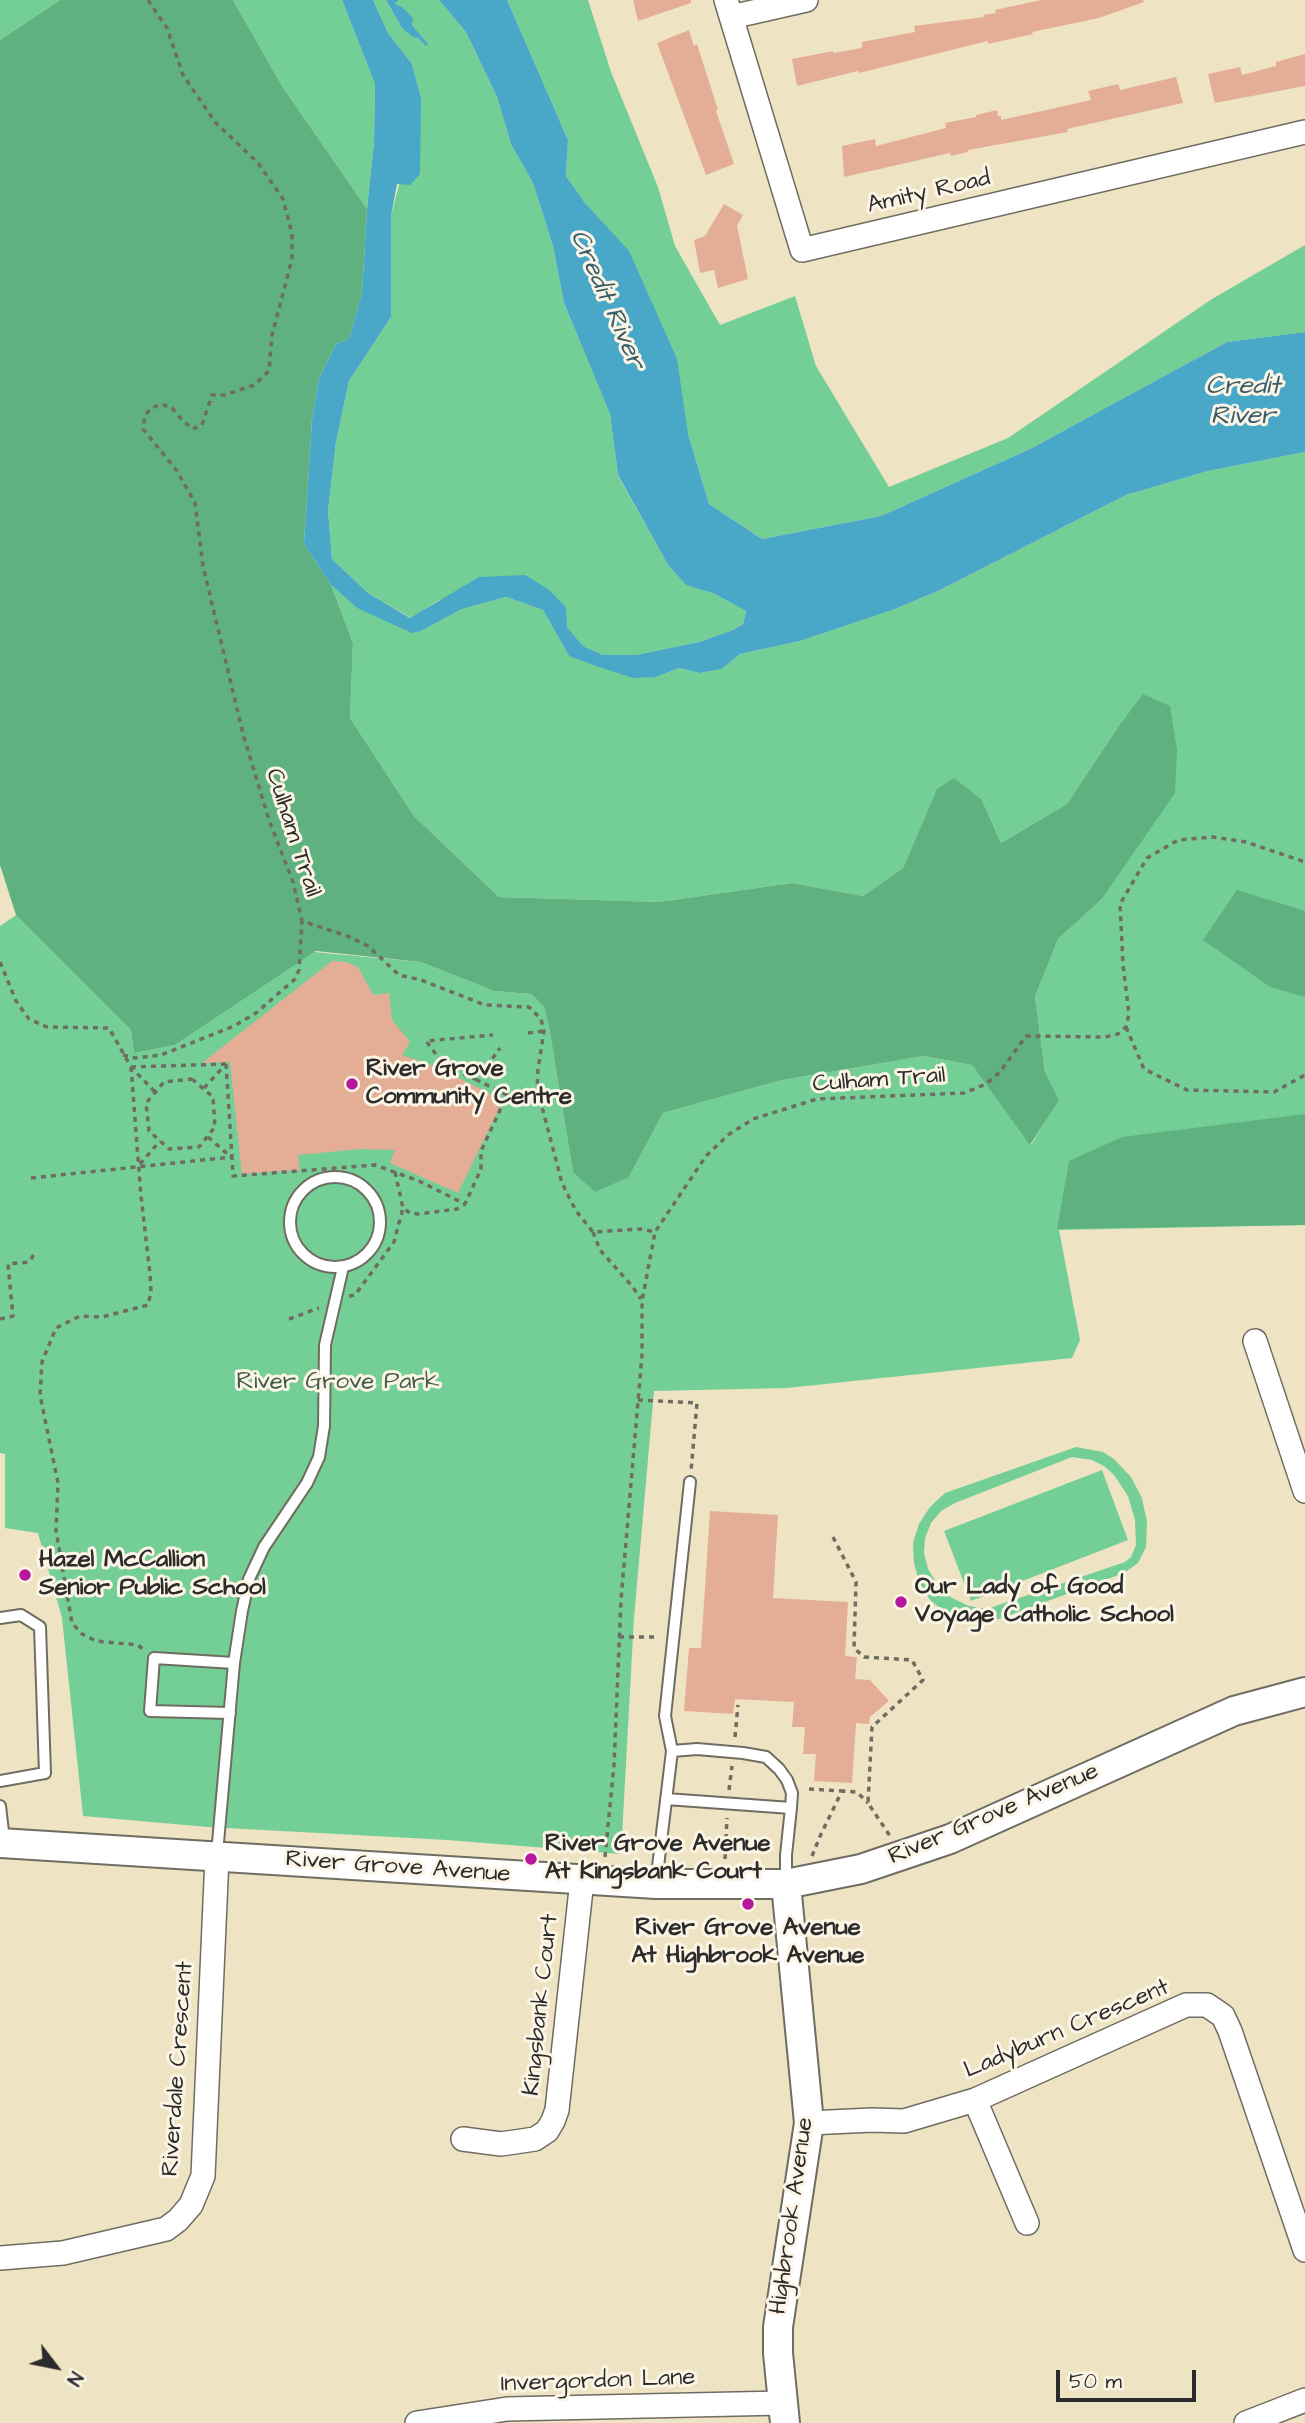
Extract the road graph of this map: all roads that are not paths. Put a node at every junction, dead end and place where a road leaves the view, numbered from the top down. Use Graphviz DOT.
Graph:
graph roads {
  1 [pos="806,0"];
  2 [pos="728,8"];
  3 [pos="1305,132"];
  4 [pos="342,1267"];
  5 [pos="1255,1341"];
  6 [pos="690,1482"];
  7 [pos="1305,1491"];
  8 [pos="0,1618"];
  9 [pos="234,1662"];
  10 [pos="1305,1692"];
  11 [pos="230,1713"];
  12 [pos="672,1751"];
  13 [pos="0,1781"];
  14 [pos="666,1799"];
  15 [pos="0,1807"];
  16 [pos="791,1808"];
  17 [pos="2,1843"];
  18 [pos="217,1857"];
  19 [pos="582,1880"];
  20 [pos="795,1882"];
  21 [pos="656,1884"];
  22 [pos="975,2100"];
  23 [pos="809,2123"];
  24 [pos="463,2139"];
  25 [pos="1027,2223"];
  26 [pos="1305,2250"];
  27 [pos="0,2258"];
  28 [pos="1305,2400"];
  29 [pos="783,2413"];
  30 [pos="551,2415"];
  31 [pos="416,2423"];
  32 [pos="1246,2423"];
  1 -- 2 [label="street"];
  2 -- 3 [label="street, Amity Road"];
  4 -- 4 [label="lane"];
  4 -- 9 [label="lane"];
  5 -- 7 [label="street"];
  6 -- 12 [label="lane"];
  8 -- 13 [label="lane"];
  9 -- 11 [label="lane"];
  9 -- 11 [label="lane"];
  10 -- 20 [label="street, River Grove Avenue"];
  11 -- 18 [label="lane"];
  12 -- 14 [label="lane"];
  12 -- 16 [label="lane"];
  14 -- 16 [label="lane"];
  14 -- 21 [label="lane"];
  15 -- 17 [label="lane"];
  16 -- 20 [label="lane"];
  17 -- 18 [label="street, River Grove Avenue"];
  18 -- 19 [label="street, River Grove Avenue"];
  18 -- 27 [label="street, Riverdale Crescent"];
  19 -- 21 [label="street, River Grove Avenue"];
  19 -- 24 [label="street, Kingsbank Court"];
  20 -- 21 [label="street, River Grove Avenue"];
  20 -- 23 [label="street, Highbrook Avenue"];
  22 -- 23 [label="street, Ladyburn Crescent"];
  22 -- 25 [label="street"];
  22 -- 26 [label="street, Ladyburn Crescent"];
  23 -- 29 [label="street, Highbrook Avenue"];
  28 -- 32 [label="street"];
  29 -- 30 [label="street, Invergordon Lane"];
  30 -- 31 [label="street, Invergordon Lane"];
}
